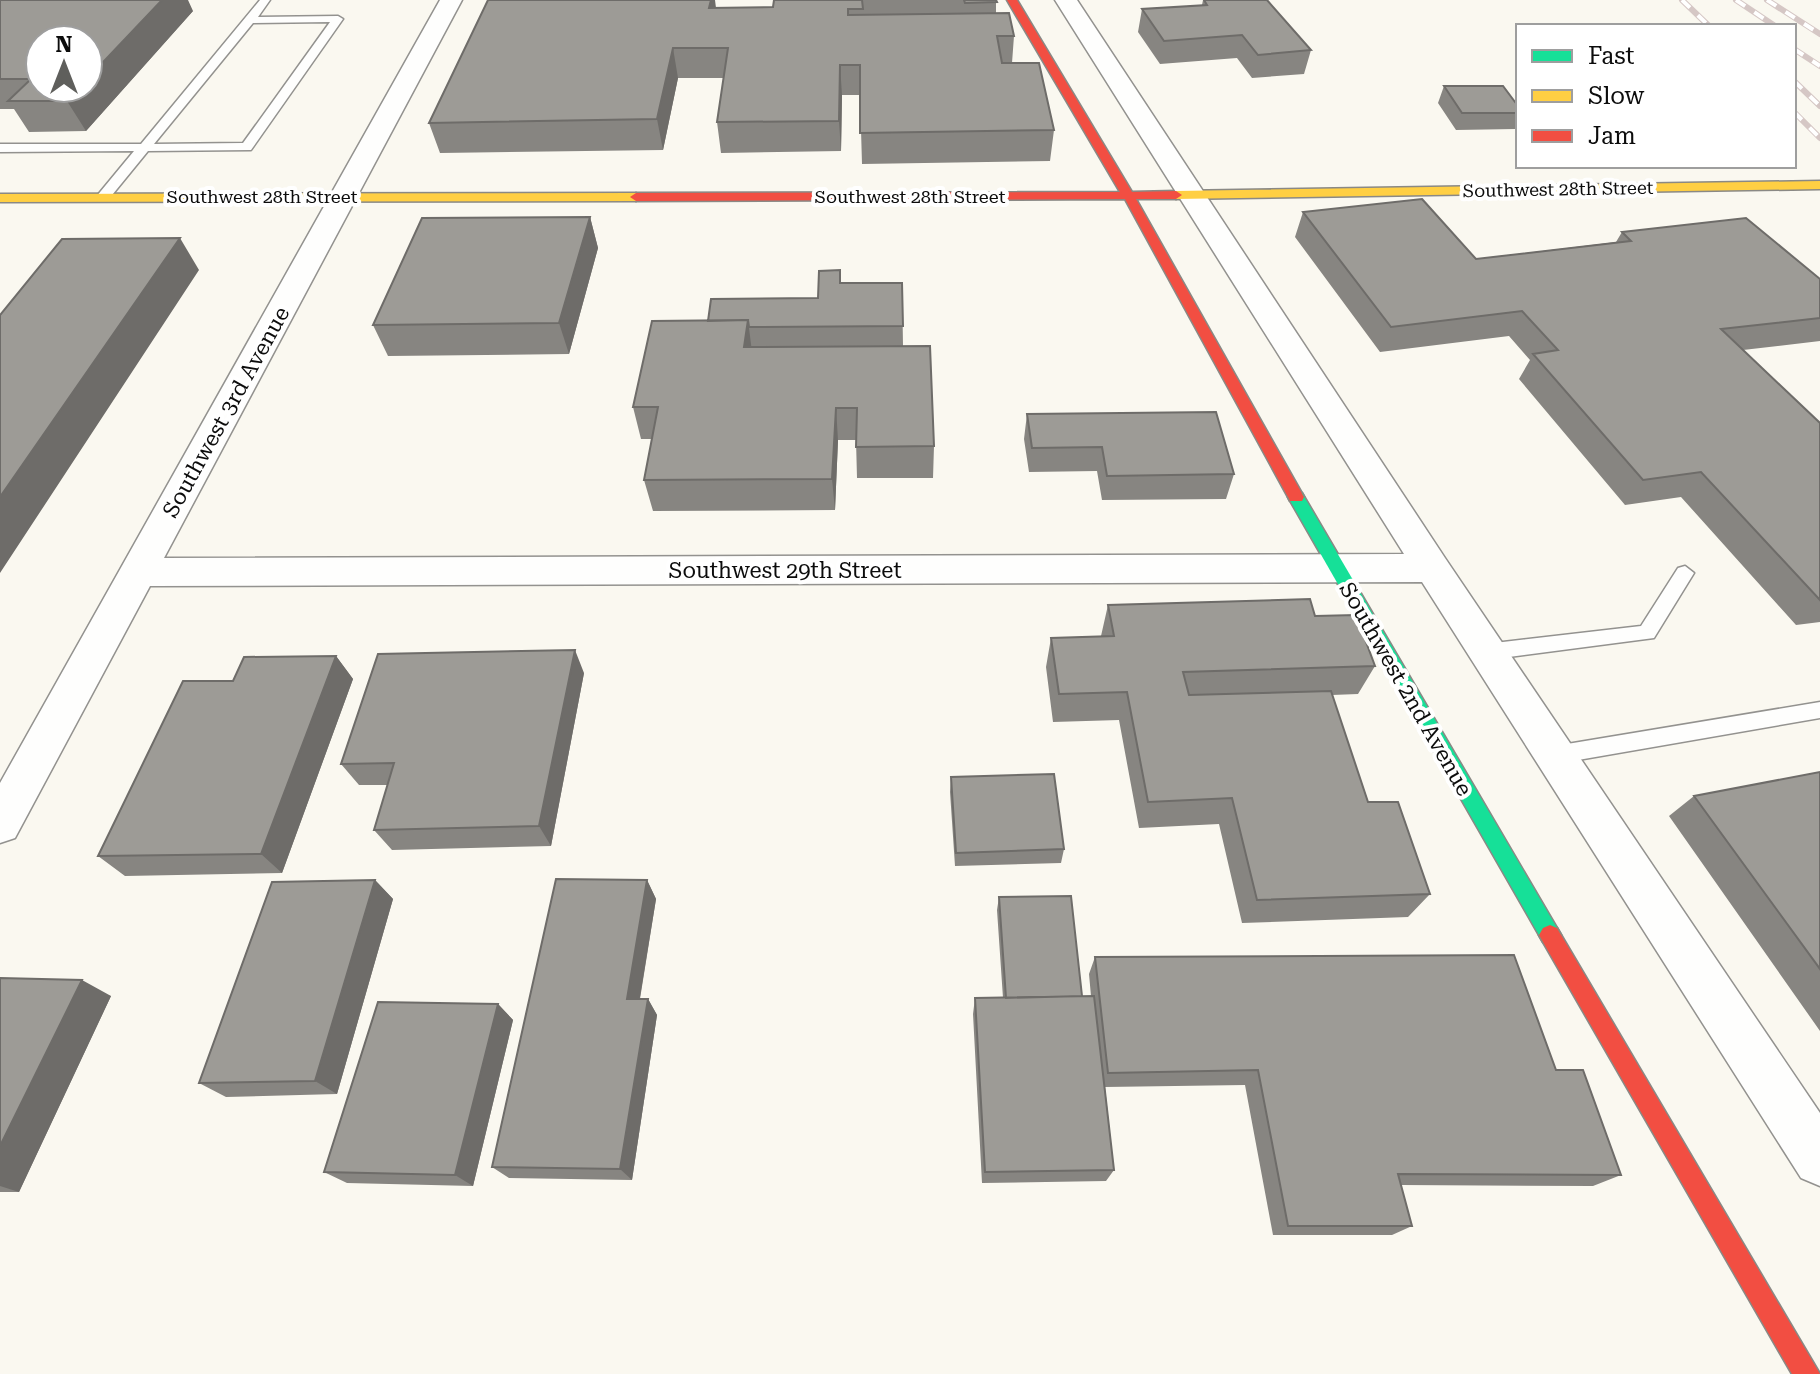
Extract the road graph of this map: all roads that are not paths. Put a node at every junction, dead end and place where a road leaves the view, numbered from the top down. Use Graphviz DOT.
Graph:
graph roads {
  1 [pos="265,0"];
  2 [pos="451,0"];
  3 [pos="1012,0"];
  4 [pos="1066,0"];
  5 [pos="250,20"];
  6 [pos="145,147"];
  7 [pos="0,148"];
  8 [pos="1820,185"];
  9 [pos="1190,195"];
  10 [pos="344,196"];
  11 [pos="1129,196"];
  12 [pos="103,197"];
  13 [pos="0,198"];
  14 [pos="1432,568"];
  15 [pos="1336,569"];
  16 [pos="138,572"];
  17 [pos="1685,573"];
  18 [pos="1486,652"];
  19 [pos="1820,710"];
  20 [pos="1555,755"];
  21 [pos="0,824"];
  22 [pos="1820,1159"];
  23 [pos="1807,1374"];
  1 -- 5 [label="lane"];
  2 -- 10 [label="street, Southwest 3rd Avenue"];
  3 -- 11 [label="street, Southwest 2nd Avenue"];
  4 -- 9 [label="street"];
  5 -- 6 [label="lane"];
  5 -- 6 [label="lane"];
  6 -- 7 [label="lane"];
  6 -- 12 [label="lane"];
  8 -- 9 [label="street, Southwest 28th Street"];
  9 -- 11 [label="street, Southwest 28th Street"];
  9 -- 14 [label="street"];
  10 -- 11 [label="street, Southwest 28th Street"];
  10 -- 12 [label="street, Southwest 28th Street"];
  10 -- 16 [label="street, Southwest 3rd Avenue"];
  11 -- 15 [label="street, Southwest 2nd Avenue"];
  12 -- 13 [label="street, Southwest 28th Street"];
  14 -- 15 [label="street, Southwest 29th Street"];
  14 -- 18 [label="street"];
  15 -- 16 [label="street, Southwest 29th Street"];
  15 -- 23 [label="street, Southwest 2nd Avenue"];
  16 -- 21 [label="street, Southwest 3rd Avenue"];
  17 -- 18 [label="lane"];
  18 -- 20 [label="street"];
  19 -- 20 [label="lane"];
  20 -- 22 [label="street"];
}
